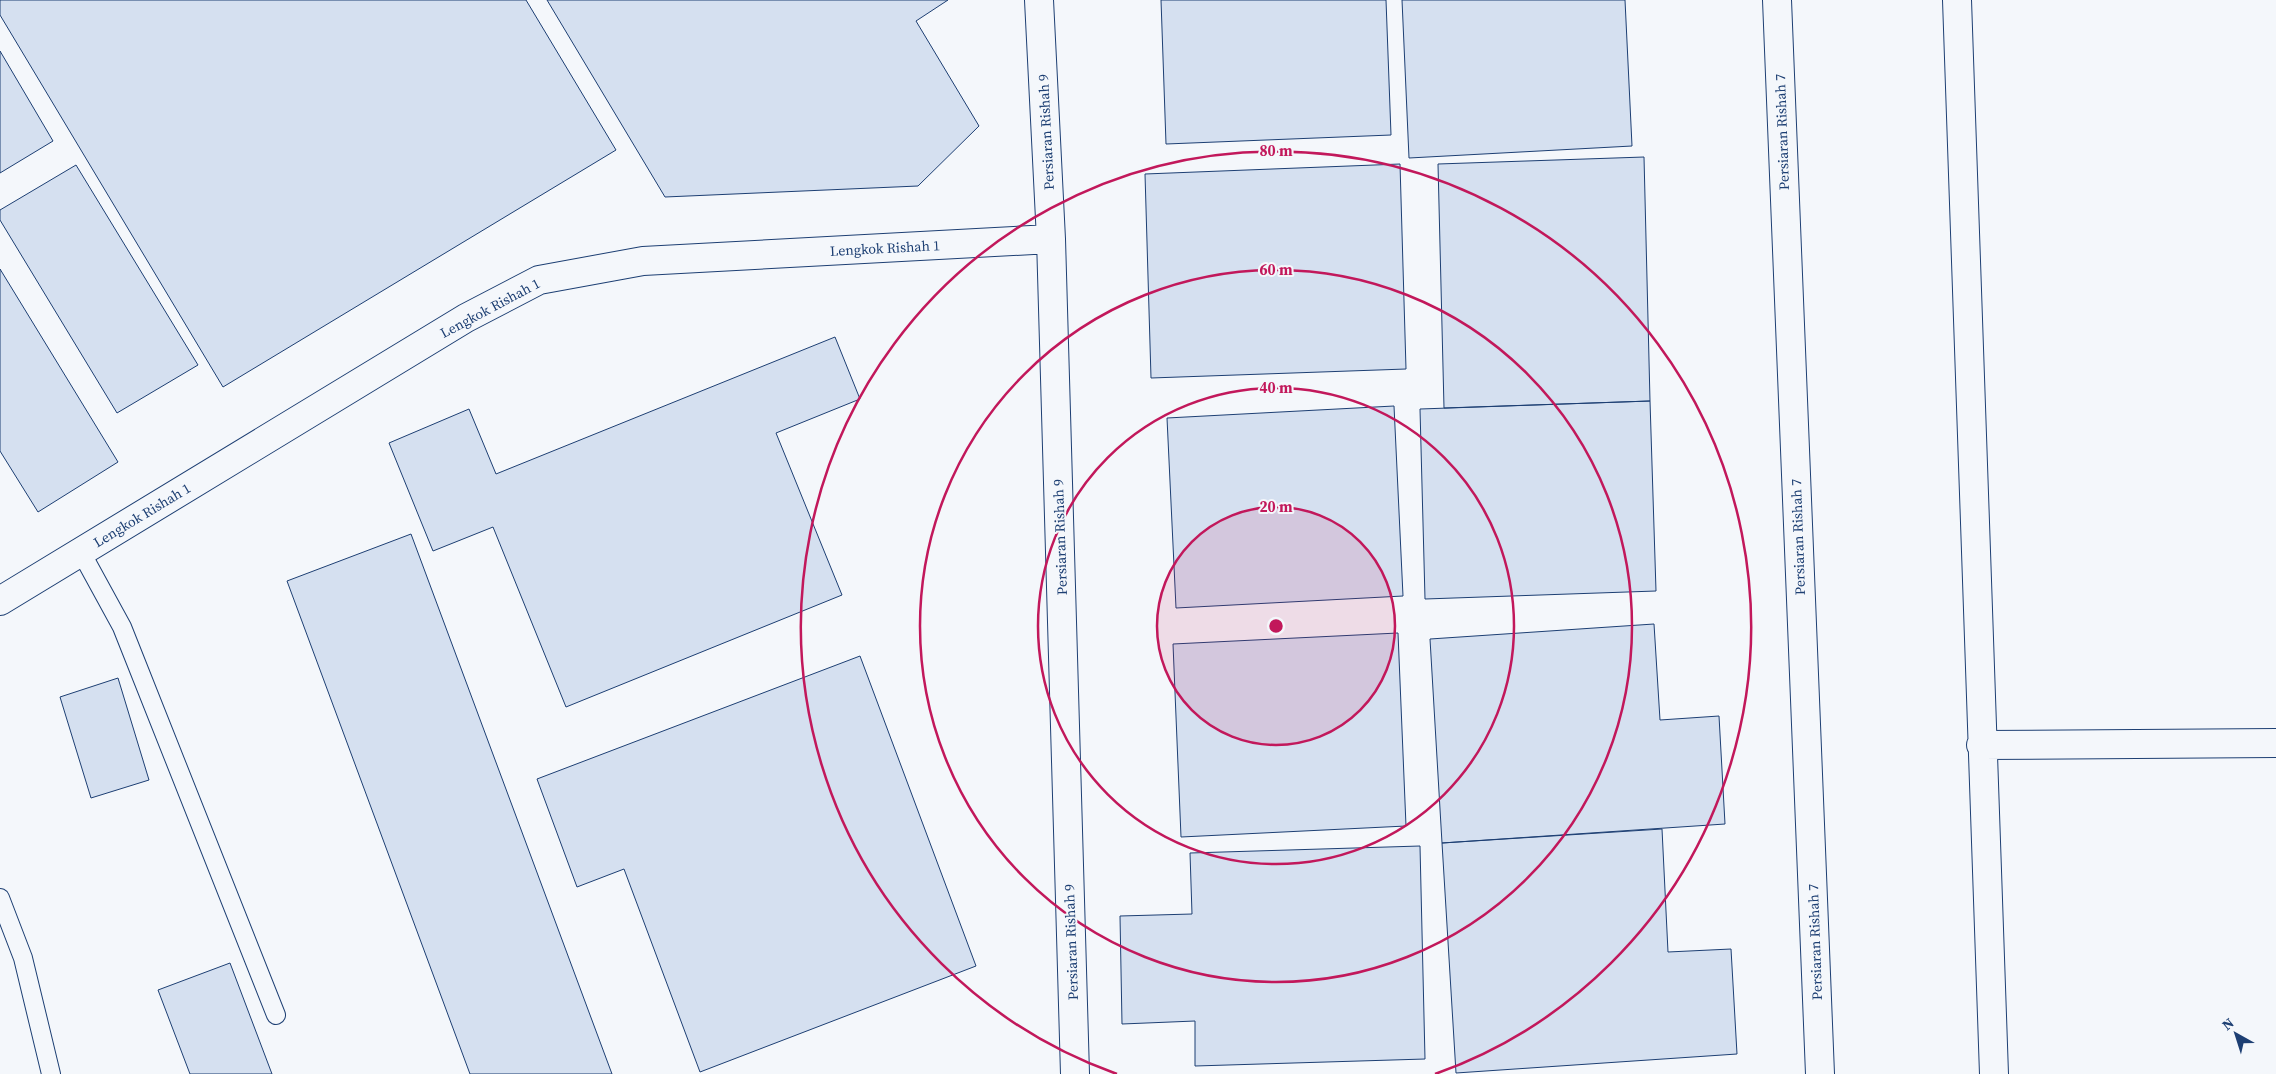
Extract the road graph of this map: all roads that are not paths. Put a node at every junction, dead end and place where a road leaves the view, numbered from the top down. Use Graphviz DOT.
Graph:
graph roads {
  1 [pos="1039,0"];
  2 [pos="1777,0"];
  3 [pos="1957,0"];
  4 [pos="1051,239"];
  5 [pos="81,552"];
  6 [pos="0,602"];
  7 [pos="2276,743"];
  8 [pos="1981,745"];
  9 [pos="0,898"];
  10 [pos="276,1015"];
  11 [pos="51,1074"];
  12 [pos="1075,1074"];
  13 [pos="1820,1074"];
  14 [pos="1994,1074"];
  1 -- 4 [label="street, Persiaran Rishah 9"];
  2 -- 13 [label="street, Persiaran Rishah 7"];
  3 -- 8 [label="street"];
  4 -- 5 [label="street, Lengkok Rishah 1"];
  4 -- 12 [label="street, Persiaran Rishah 9"];
  5 -- 6 [label="street, Lengkok Rishah 1"];
  5 -- 10 [label="lane"];
  7 -- 8 [label="street"];
  8 -- 14 [label="street"];
  9 -- 11 [label="lane"];
}
